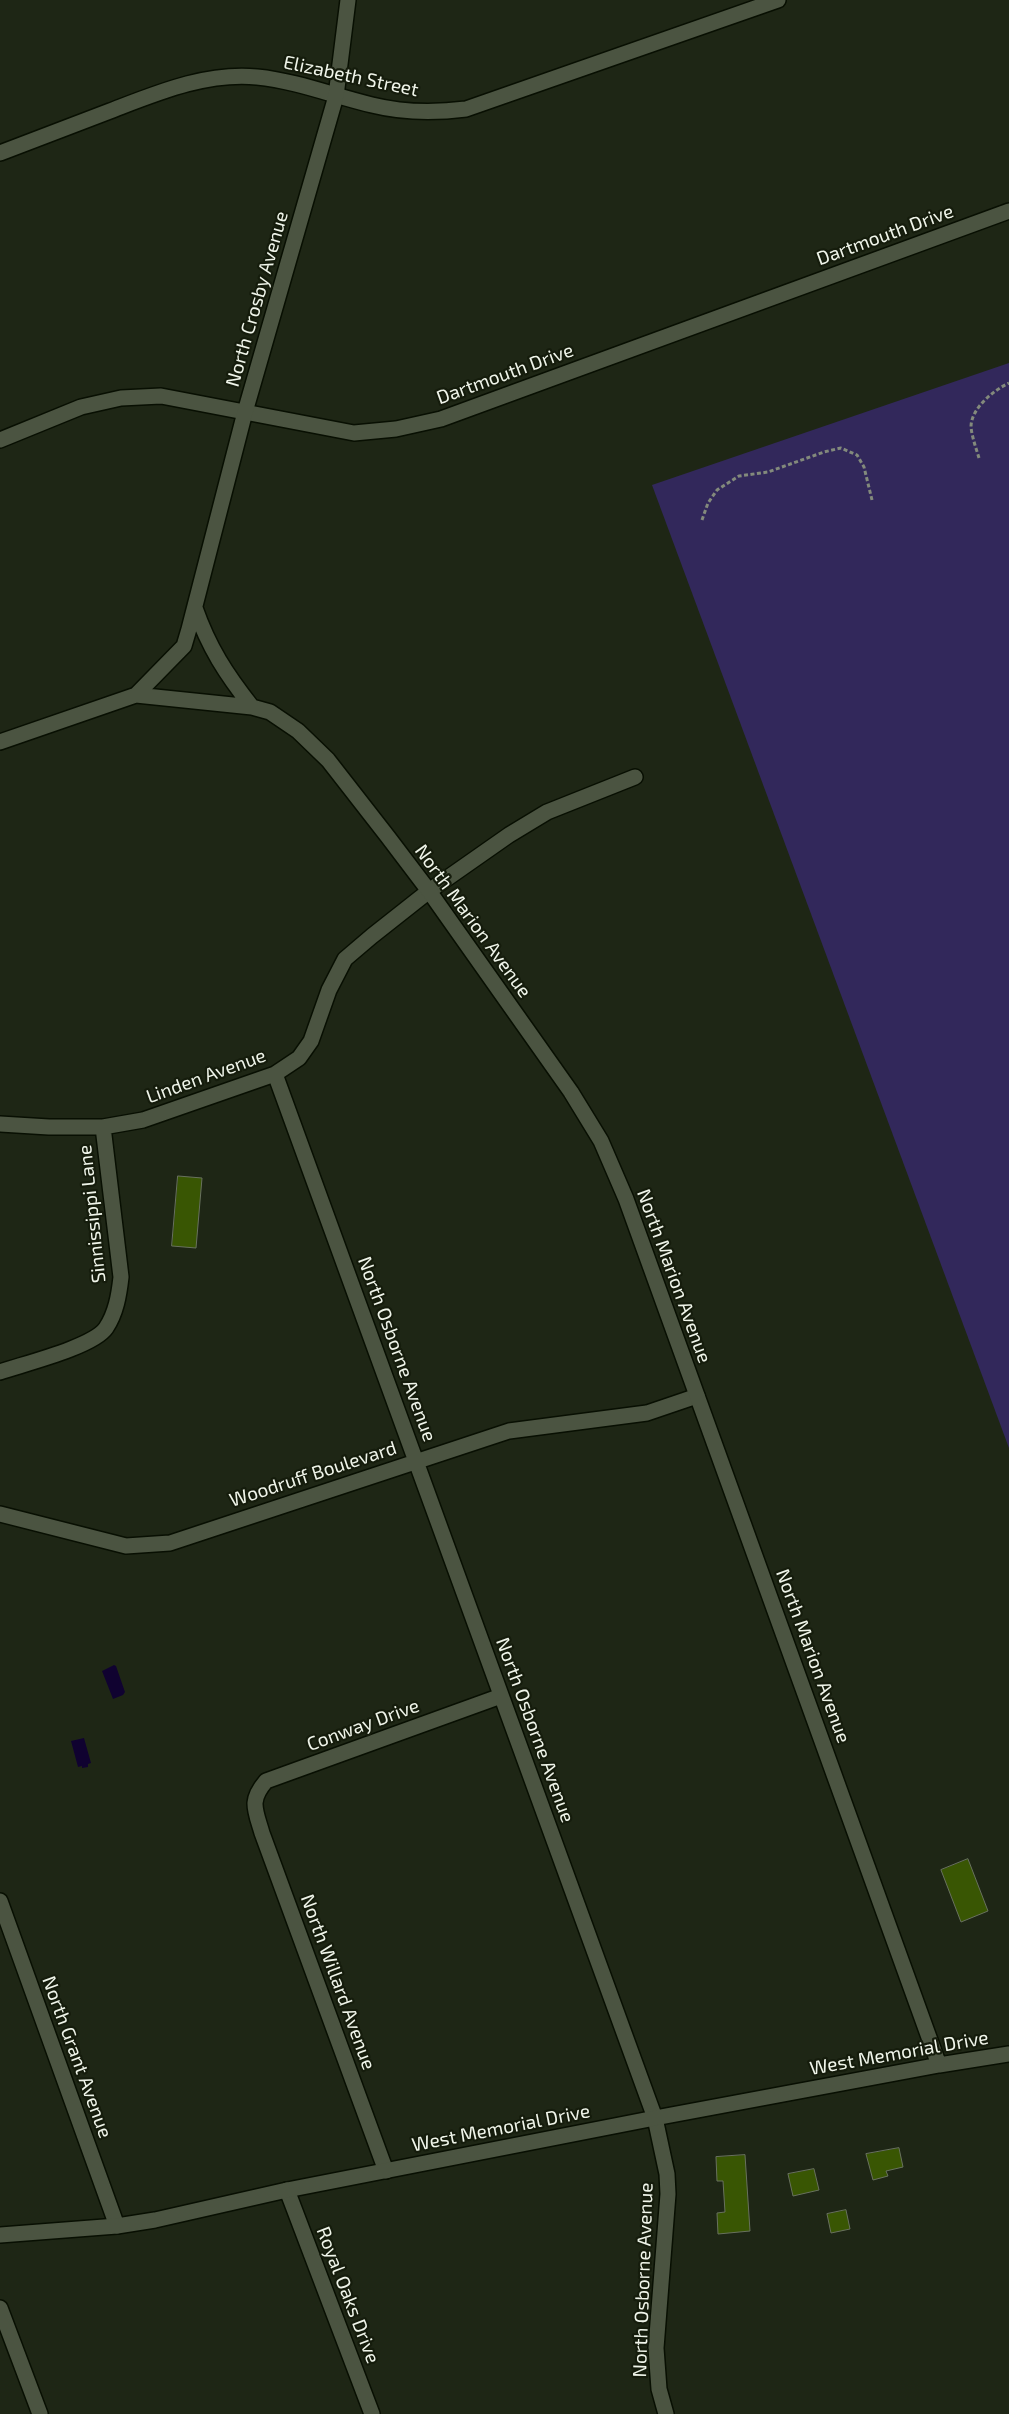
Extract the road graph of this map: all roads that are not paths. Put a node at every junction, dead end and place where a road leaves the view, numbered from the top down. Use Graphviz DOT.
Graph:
graph roads {
  1 [pos="348,0"];
  2 [pos="778,0"];
  3 [pos="336,96"];
  4 [pos="0,153"];
  5 [pos="1009,211"];
  6 [pos="245,412"];
  7 [pos="0,440"];
  8 [pos="194,607"];
  9 [pos="136,695"];
  10 [pos="252,707"];
  11 [pos="0,742"];
  12 [pos="634,778"];
  13 [pos="429,891"];
  14 [pos="275,1074"];
  15 [pos="0,1124"];
  16 [pos="103,1127"];
  17 [pos="0,1372"];
  18 [pos="696,1396"];
  19 [pos="416,1462"];
  20 [pos="0,1514"];
  21 [pos="501,1696"];
  22 [pos="254,1807"];
  23 [pos="0,1901"];
  24 [pos="1009,2054"];
  25 [pos="938,2065"];
  26 [pos="655,2118"];
  27 [pos="386,2171"];
  28 [pos="287,2190"];
  29 [pos="117,2226"];
  30 [pos="0,2235"];
  31 [pos="0,2308"];
  32 [pos="40,2414"];
  33 [pos="372,2414"];
  34 [pos="666,2414"];
  1 -- 3 [label="street, North Crosby Avenue"];
  2 -- 3 [label="street, Elizabeth Street"];
  3 -- 4 [label="street, Elizabeth Street"];
  3 -- 6 [label="street, North Crosby Avenue"];
  5 -- 6 [label="street, Dartmouth Drive"];
  6 -- 7 [label="street, Dartmouth Drive"];
  6 -- 8 [label="street, North Crosby Avenue"];
  8 -- 9 [label="street, North Crosby Avenue"];
  8 -- 10 [label="street"];
  9 -- 10 [label="street, North Marion Avenue"];
  9 -- 11 [label="street"];
  10 -- 13 [label="street, North Marion Avenue"];
  12 -- 13 [label="street, Linden Avenue"];
  13 -- 14 [label="street, Linden Avenue"];
  13 -- 18 [label="street, North Marion Avenue"];
  14 -- 16 [label="street, Linden Avenue"];
  14 -- 19 [label="street, North Osborne Avenue"];
  15 -- 16 [label="street, Linden Avenue"];
  16 -- 17 [label="street, Sinnissippi Lane"];
  18 -- 19 [label="street, Woodruff Boulevard"];
  18 -- 25 [label="street, North Marion Avenue"];
  19 -- 20 [label="street, Woodruff Boulevard"];
  19 -- 21 [label="street, North Osborne Avenue"];
  21 -- 22 [label="street, Conway Drive"];
  21 -- 26 [label="street, North Osborne Avenue"];
  22 -- 27 [label="street, North Willard Avenue"];
  23 -- 29 [label="street, North Grant Avenue"];
  24 -- 25 [label="street, West Memorial Drive"];
  25 -- 26 [label="street, West Memorial Drive"];
  26 -- 27 [label="street, West Memorial Drive"];
  26 -- 34 [label="street, North Osborne Avenue"];
  27 -- 28 [label="street, West Memorial Drive"];
  28 -- 29 [label="street, West Memorial Drive"];
  28 -- 33 [label="street, Royal Oaks Drive"];
  29 -- 30 [label="street, West Memorial Drive"];
  31 -- 32 [label="street"];
}
